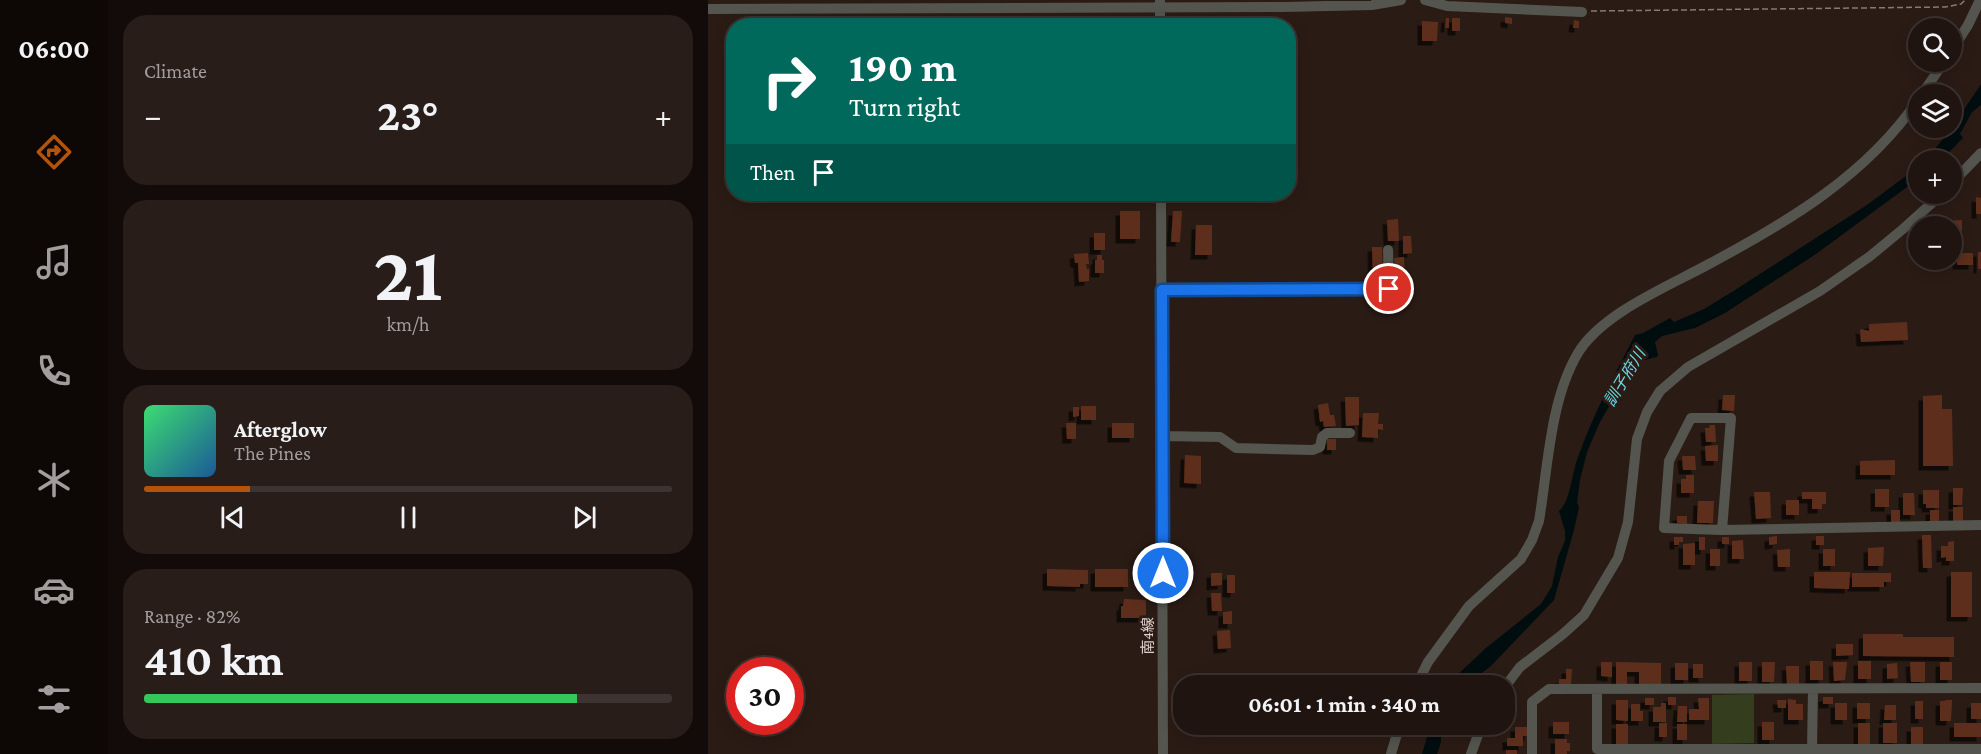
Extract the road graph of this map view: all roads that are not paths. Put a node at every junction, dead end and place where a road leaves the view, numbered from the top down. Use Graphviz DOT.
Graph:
graph roads {
  1 [pos="1401,0"];
  2 [pos="1425,0"];
  3 [pos="1980,0"];
  4 [pos="1160,3"];
  5 [pos="708,9"];
  6 [pos="1582,12"];
  7 [pos="1962,34"];
  8 [pos="1908,114"];
  9 [pos="1981,153"];
  10 [pos="1962,173"];
  11 [pos="1161,201"];
  12 [pos="1931,204"];
  13 [pos="1388,250"];
  14 [pos="1162,290"];
  15 [pos="1350,433"];
  16 [pos="1163,436"];
  17 [pos="1981,525"];
  18 [pos="1722,530"];
  19 [pos="1422,675"];
  20 [pos="1514,675"];
  21 [pos="1813,688"];
  22 [pos="1981,688"];
  23 [pos="1597,689"];
  24 [pos="1397,735"];
  25 [pos="1478,735"];
  26 [pos="1981,749"];
  27 [pos="1812,750"];
  28 [pos="1628,752"];
  29 [pos="1715,752"];
  30 [pos="1796,752"];
  31 [pos="1876,752"];
  32 [pos="1162,754"];
  33 [pos="1391,754"];
  34 [pos="1471,754"];
  35 [pos="1532,754"];
  1 -- 4 [label="street"];
  2 -- 6 [label="street"];
  3 -- 7 [label="street"];
  4 -- 5 [label="street"];
  8 -- 19 [label="street"];
  9 -- 10 [label="street"];
  11 -- 14 [label="street, 南4線"];
  12 -- 20 [label="street"];
  13 -- 14 [label="street"];
  14 -- 16 [label="street, 南4線"];
  15 -- 16 [label="street"];
  16 -- 32 [label="street, 南4線"];
  17 -- 18 [label="street"];
  18 -- 18 [label="street"];
  21 -- 22 [label="street"];
  21 -- 23 [label="street"];
  21 -- 27 [label="street"];
  23 -- 28 [label="street"];
  23 -- 35 [label="street"];
  24 -- 33 [label="street"];
  25 -- 34 [label="street"];
  26 -- 31 [label="street"];
  27 -- 30 [label="street"];
  27 -- 31 [label="street"];
  28 -- 29 [label="street"];
  29 -- 30 [label="street"];
}
